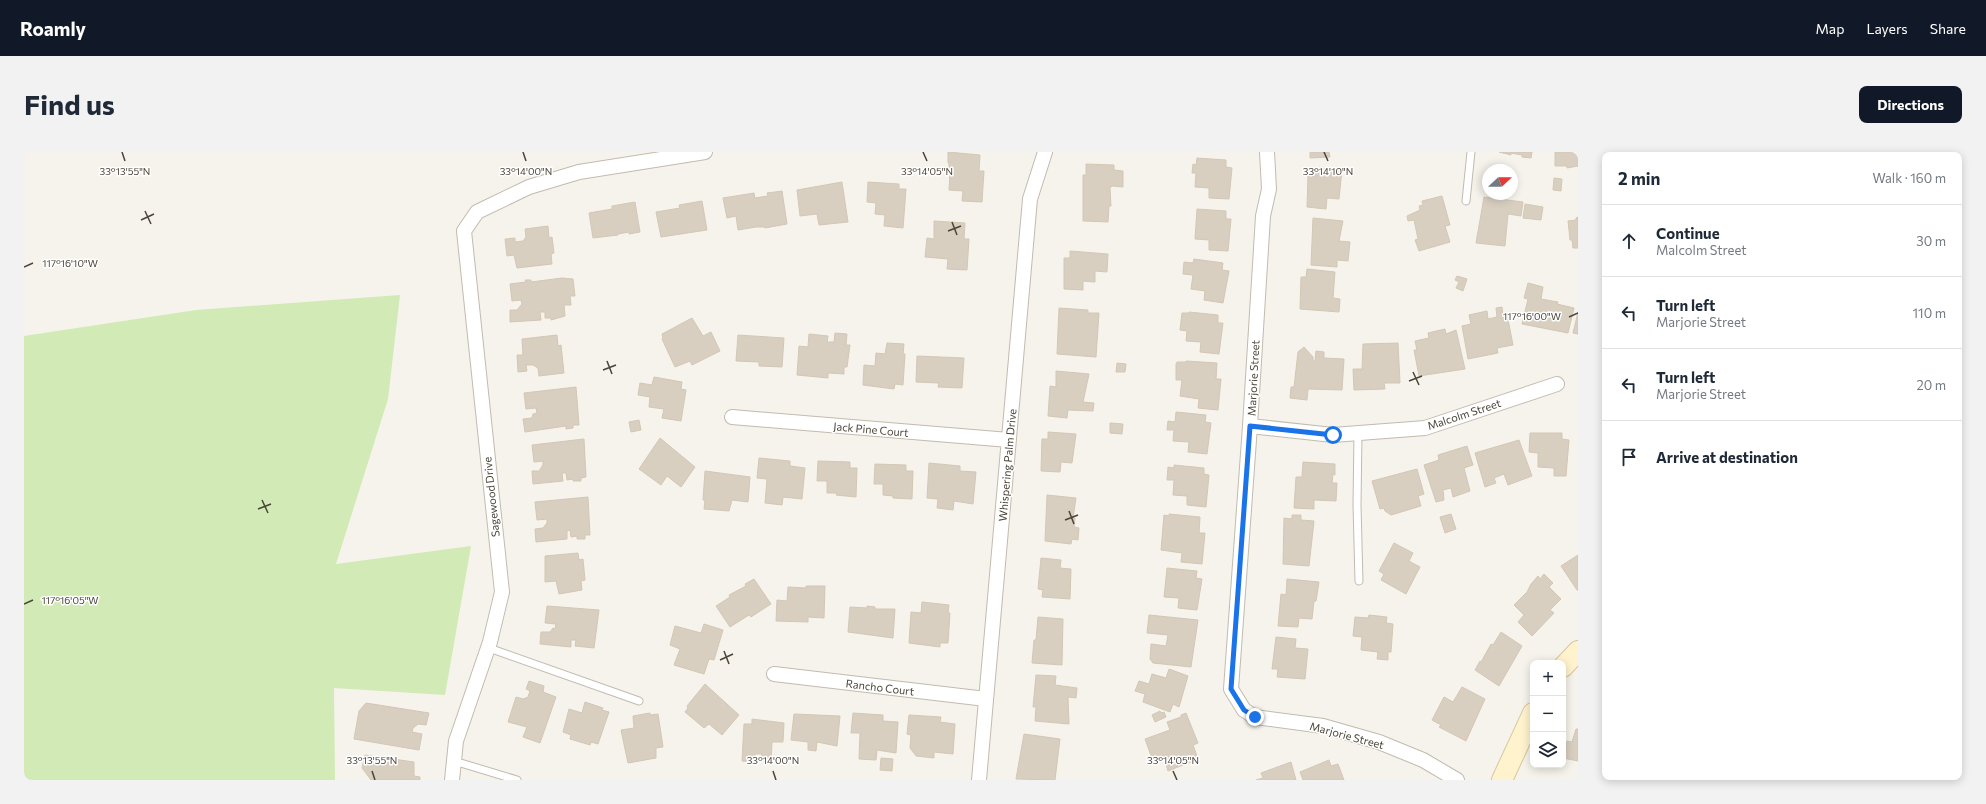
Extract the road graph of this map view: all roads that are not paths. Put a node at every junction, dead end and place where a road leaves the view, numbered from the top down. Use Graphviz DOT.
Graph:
graph roads {
  1 [pos="705,152"];
  2 [pos="1045,152"];
  3 [pos="1267,152"];
  4 [pos="1471,152"];
  5 [pos="1466,201"];
  6 [pos="1557,384"];
  7 [pos="732,417"];
  8 [pos="1250,426"];
  9 [pos="1358,433"];
  10 [pos="1009,440"];
  11 [pos="1359,581"];
  12 [pos="489,648"];
  13 [pos="1578,651"];
  14 [pos="1566,664"];
  15 [pos="774,674"];
  16 [pos="986,699"];
  17 [pos="639,700"];
  18 [pos="1530,719"];
  19 [pos="454,760"];
  20 [pos="452,780"];
  21 [pos="517,780"];
  22 [pos="980,780"];
  23 [pos="1457,780"];
  24 [pos="1502,780"];
  1 -- 12 [label="street, Sagewood Drive"];
  2 -- 10 [label="street, Whispering Palm Drive"];
  3 -- 8 [label="street, Marjorie Street"];
  4 -- 5 [label="lane"];
  6 -- 9 [label="street, Malcolm Street"];
  7 -- 10 [label="street, Jack Pine Court"];
  8 -- 9 [label="street, Malcolm Street"];
  8 -- 23 [label="street, Marjorie Street"];
  9 -- 11 [label="lane"];
  10 -- 16 [label="street, Whispering Palm Drive"];
  12 -- 17 [label="lane"];
  12 -- 19 [label="street, Sagewood Drive"];
  13 -- 14 [label="street"];
  15 -- 16 [label="street, Rancho Court"];
  16 -- 22 [label="street, Whispering Palm Drive"];
  18 -- 24 [label="street"];
  19 -- 20 [label="street, Sagewood Drive"];
  19 -- 21 [label="lane"];
}
